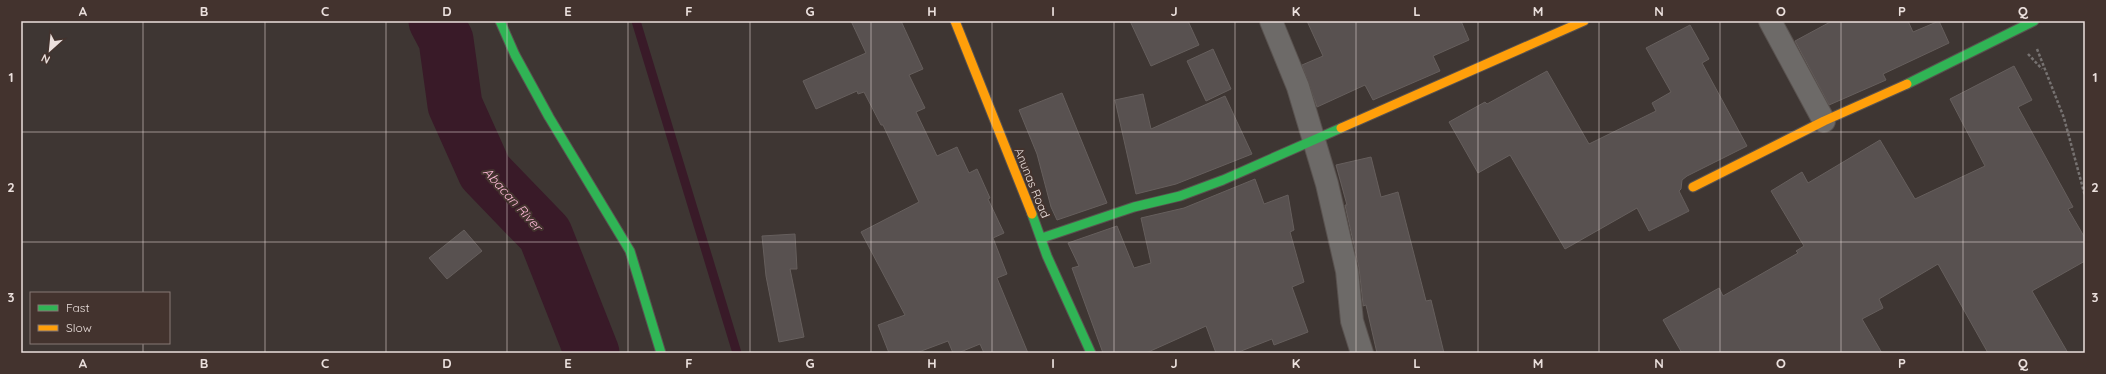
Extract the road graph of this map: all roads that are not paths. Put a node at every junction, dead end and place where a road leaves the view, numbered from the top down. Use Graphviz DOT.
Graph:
graph roads {
  1 [pos="500,21"];
  2 [pos="955,21"];
  3 [pos="1270,21"];
  4 [pos="1584,21"];
  5 [pos="1770,21"];
  6 [pos="2034,21"];
  7 [pos="1824,121"];
  8 [pos="1314,141"];
  9 [pos="1693,187"];
  10 [pos="1042,238"];
  11 [pos="661,353"];
  12 [pos="1091,353"];
  13 [pos="1362,353"];
  1 -- 11 [label="street"];
  2 -- 10 [label="street, Anunas Road"];
  3 -- 8 [label="street"];
  4 -- 8 [label="street"];
  5 -- 7 [label="street"];
  6 -- 7 [label="street"];
  7 -- 9 [label="street"];
  8 -- 10 [label="street"];
  8 -- 13 [label="street"];
  10 -- 12 [label="street, Anunas Road"];
}
